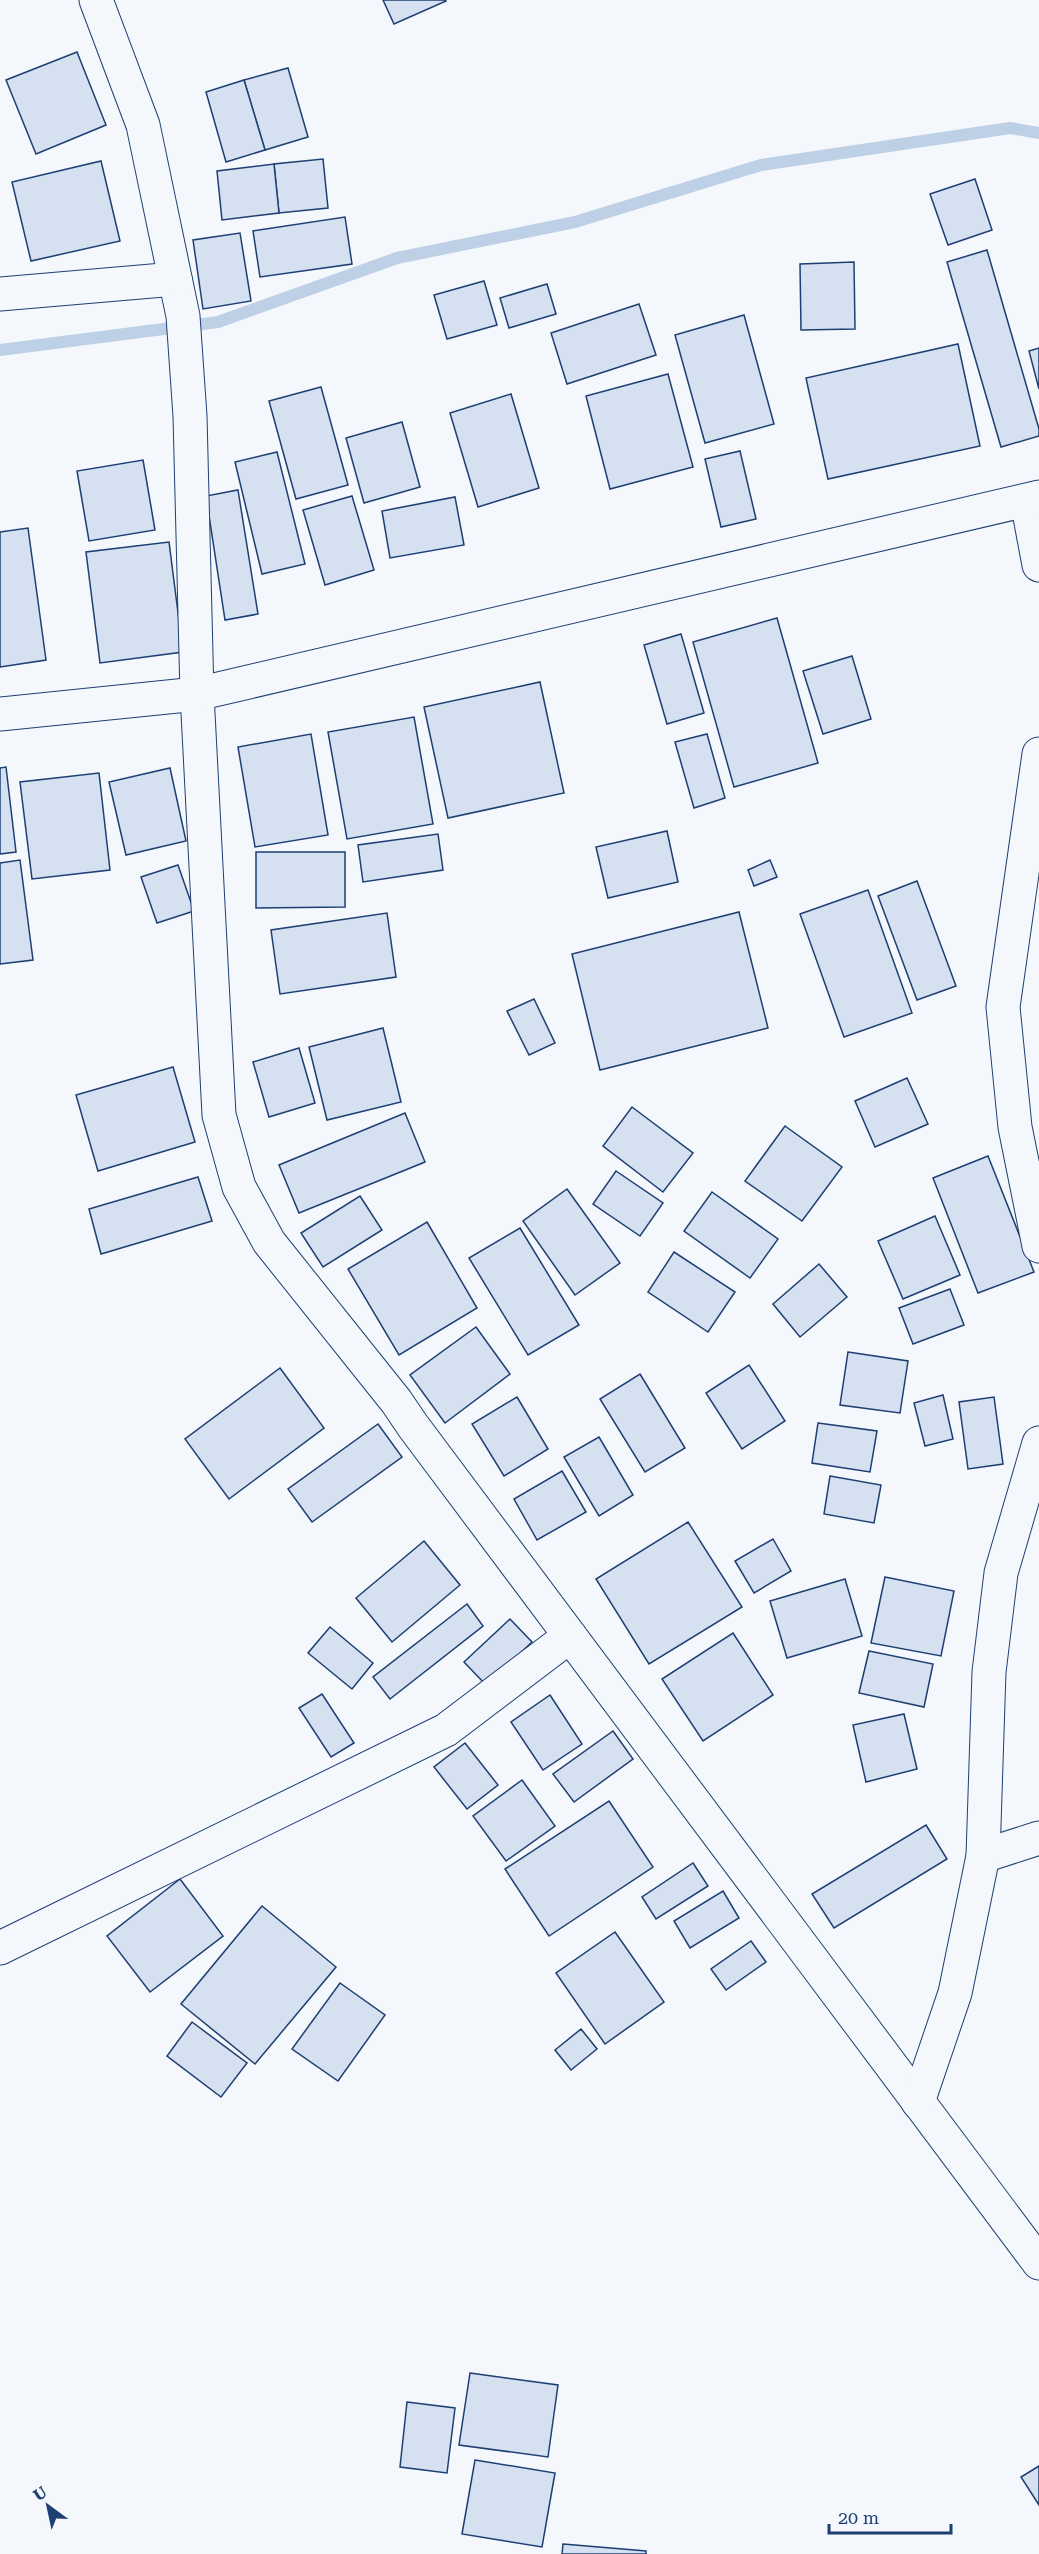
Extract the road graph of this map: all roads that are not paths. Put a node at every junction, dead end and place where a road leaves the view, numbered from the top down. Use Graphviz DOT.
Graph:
graph roads {
  1 [pos="96,0"];
  2 [pos="175,279"];
  3 [pos="0,294"];
  4 [pos="1033,499"];
  5 [pos="1039,566"];
  6 [pos="197,694"];
  7 [pos="0,714"];
  8 [pos="1039,754"];
  9 [pos="1039,1246"];
  10 [pos="1039,1443"];
  11 [pos="570,1636"];
  12 [pos="1039,1839"];
  13 [pos="983,1856"];
  14 [pos="0,1948"];
  15 [pos="918,2102"];
  16 [pos="1039,2264"];
  1 -- 2 [label="street"];
  2 -- 3 [label="street"];
  2 -- 6 [label="street"];
  4 -- 5 [label="street"];
  4 -- 6 [label="street"];
  6 -- 7 [label="street"];
  6 -- 11 [label="street"];
  8 -- 9 [label="street"];
  10 -- 13 [label="street"];
  11 -- 14 [label="street"];
  11 -- 15 [label="street"];
  12 -- 13 [label="street"];
  13 -- 15 [label="street"];
  15 -- 16 [label="street"];
}
